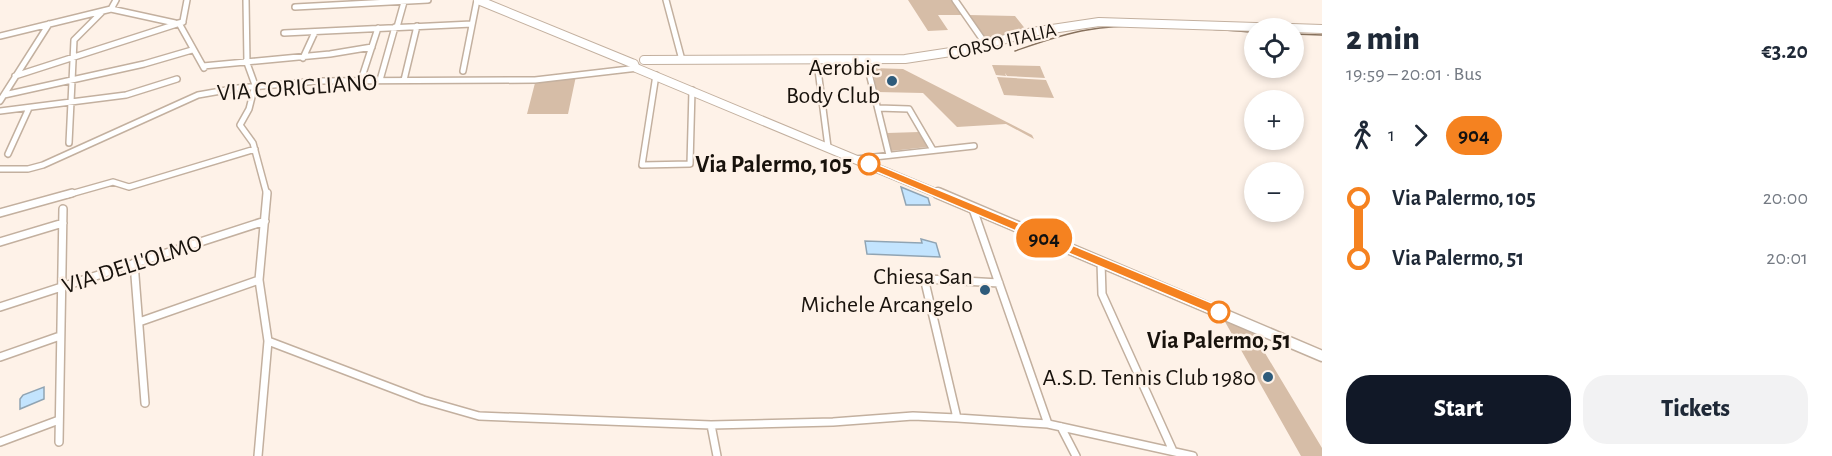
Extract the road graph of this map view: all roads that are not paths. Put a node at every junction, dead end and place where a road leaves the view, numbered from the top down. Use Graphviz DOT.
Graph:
graph roads {
  1 [pos="116,0"];
  2 [pos="187,0"];
  3 [pos="246,0"];
  4 [pos="428,0"];
  5 [pos="478,0"];
  6 [pos="666,0"];
  7 [pos="955,0"];
  8 [pos="404,2"];
  9 [pos="295,7"];
  10 [pos="111,9"];
  11 [pos="104,10"];
  12 [pos="178,23"];
  13 [pos="49,24"];
  14 [pos="472,24"];
  15 [pos="417,26"];
  16 [pos="396,27"];
  17 [pos="378,28"];
  18 [pos="1322,29"];
  19 [pos="315,32"];
  20 [pos="284,33"];
  21 [pos="0,36"];
  22 [pos="987,46"];
  23 [pos="372,47"];
  24 [pos="192,50"];
  25 [pos="611,56"];
  26 [pos="72,58"];
  27 [pos="303,58"];
  28 [pos="247,60"];
  29 [pos="682,60"];
  30 [pos="622,64"];
  31 [pos="867,65"];
  32 [pos="643,66"];
  33 [pos="818,70"];
  34 [pos="462,71"];
  35 [pos="609,71"];
  36 [pos="15,76"];
  37 [pos="177,79"];
  38 [pos="71,80"];
  39 [pos="361,80"];
  40 [pos="380,80"];
  41 [pos="404,80"];
  42 [pos="255,86"];
  43 [pos="692,89"];
  44 [pos="4,95"];
  45 [pos="0,101"];
  46 [pos="70,102"];
  47 [pos="29,108"];
  48 [pos="878,108"];
  49 [pos="0,111"];
  50 [pos="69,143"];
  51 [pos="975,146"];
  52 [pos="828,147"];
  53 [pos="255,149"];
  54 [pos="933,150"];
  55 [pos="8,154"];
  56 [pos="889,155"];
  57 [pos="855,159"];
  58 [pos="0,169"];
  59 [pos="973,208"];
  60 [pos="63,209"];
  61 [pos="0,213"];
  62 [pos="265,221"];
  63 [pos="63,223"];
  64 [pos="0,242"];
  65 [pos="1101,262"];
  66 [pos="134,263"];
  67 [pos="259,280"];
  68 [pos="999,283"];
  69 [pos="62,286"];
  70 [pos="0,307"];
  71 [pos="139,322"];
  72 [pos="60,336"];
  73 [pos="268,340"];
  74 [pos="1322,356"];
  75 [pos="0,357"];
  76 [pos="145,403"];
  77 [pos="957,418"];
  78 [pos="59,420"];
  79 [pos="1048,424"];
  80 [pos="711,425"];
  81 [pos="1061,427"];
  82 [pos="0,442"];
  83 [pos="59,442"];
  84 [pos="1173,451"];
  85 [pos="258,456"];
  86 [pos="717,456"];
  87 [pos="1076,456"];
  88 [pos="1193,456"];
  1 -- 10 [label="street"];
  2 -- 12 [label="street"];
  3 -- 28 [label="street"];
  4 -- 8 [label="street"];
  5 -- 14 [label="street"];
  5 -- 25 [label="main road"];
  6 -- 29 [label="street"];
  7 -- 22 [label="street"];
  8 -- 9 [label="street"];
  8 -- 16 [label="street"];
  10 -- 11 [label="street"];
  10 -- 12 [label="street"];
  11 -- 13 [label="street"];
  11 -- 26 [label="street"];
  12 -- 24 [label="street"];
  12 -- 26 [label="street"];
  13 -- 21 [label="street"];
  13 -- 36 [label="street"];
  14 -- 15 [label="street"];
  14 -- 34 [label="street"];
  15 -- 16 [label="street"];
  15 -- 41 [label="street"];
  16 -- 17 [label="street"];
  16 -- 40 [label="street"];
  17 -- 19 [label="street"];
  17 -- 23 [label="street"];
  18 -- 22 [label="main road, CORSO ITALIA"];
  19 -- 20 [label="street"];
  19 -- 27 [label="street"];
  22 -- 29 [label="main road, CORSO ITALIA"];
  23 -- 27 [label="street"];
  23 -- 39 [label="street"];
  24 -- 28 [label="street"];
  24 -- 38 [label="street"];
  25 -- 30 [label="main road"];
  25 -- 32 [label="main road"];
  26 -- 36 [label="street"];
  26 -- 38 [label="street"];
  27 -- 28 [label="street"];
  28 -- 42 [label="street"];
  29 -- 32 [label="main road, CORSO ITALIA"];
  30 -- 32 [label="main road"];
  30 -- 35 [label="street"];
  31 -- 48 [label="street"];
  32 -- 35 [label="street"];
  32 -- 43 [label="main road"];
  32 -- 43 [label="street"];
  33 -- 52 [label="street"];
  35 -- 41 [label="street, VIA CORIGLIANO"];
  36 -- 44 [label="street"];
  37 -- 46 [label="street"];
  38 -- 44 [label="street"];
  38 -- 46 [label="street"];
  39 -- 40 [label="street, VIA CORIGLIANO"];
  39 -- 42 [label="street, VIA CORIGLIANO"];
  40 -- 41 [label="street, VIA CORIGLIANO"];
  42 -- 53 [label="street"];
  42 -- 58 [label="street, VIA CORIGLIANO"];
  43 -- 52 [label="main road"];
  44 -- 45 [label="street"];
  46 -- 47 [label="street"];
  46 -- 50 [label="street"];
  47 -- 49 [label="street"];
  47 -- 55 [label="street"];
  48 -- 54 [label="street"];
  48 -- 56 [label="street"];
  51 -- 54 [label="street"];
  52 -- 57 [label="main road"];
  53 -- 61 [label="street"];
  53 -- 62 [label="street"];
  54 -- 56 [label="street"];
  56 -- 57 [label="street"];
  57 -- 59 [label="main road"];
  59 -- 65 [label="main road"];
  59 -- 68 [label="street"];
  60 -- 63 [label="street"];
  62 -- 66 [label="street, VIA DELL'OLMO"];
  62 -- 67 [label="street"];
  63 -- 64 [label="street"];
  63 -- 69 [label="street"];
  65 -- 74 [label="main road"];
  65 -- 84 [label="street"];
  66 -- 69 [label="street, VIA DELL'OLMO"];
  66 -- 71 [label="street"];
  67 -- 71 [label="street"];
  67 -- 73 [label="street"];
  68 -- 77 [label="street"];
  68 -- 79 [label="street"];
  69 -- 70 [label="street, VIA DELL'OLMO"];
  69 -- 72 [label="street"];
  71 -- 76 [label="street"];
  72 -- 75 [label="street"];
  72 -- 78 [label="street"];
  73 -- 80 [label="street"];
  73 -- 85 [label="street"];
  77 -- 79 [label="street"];
  77 -- 80 [label="street"];
  78 -- 82 [label="street"];
  78 -- 83 [label="street"];
  79 -- 81 [label="street"];
  80 -- 86 [label="street"];
  81 -- 84 [label="street"];
  81 -- 87 [label="street"];
  84 -- 88 [label="street"];
}
